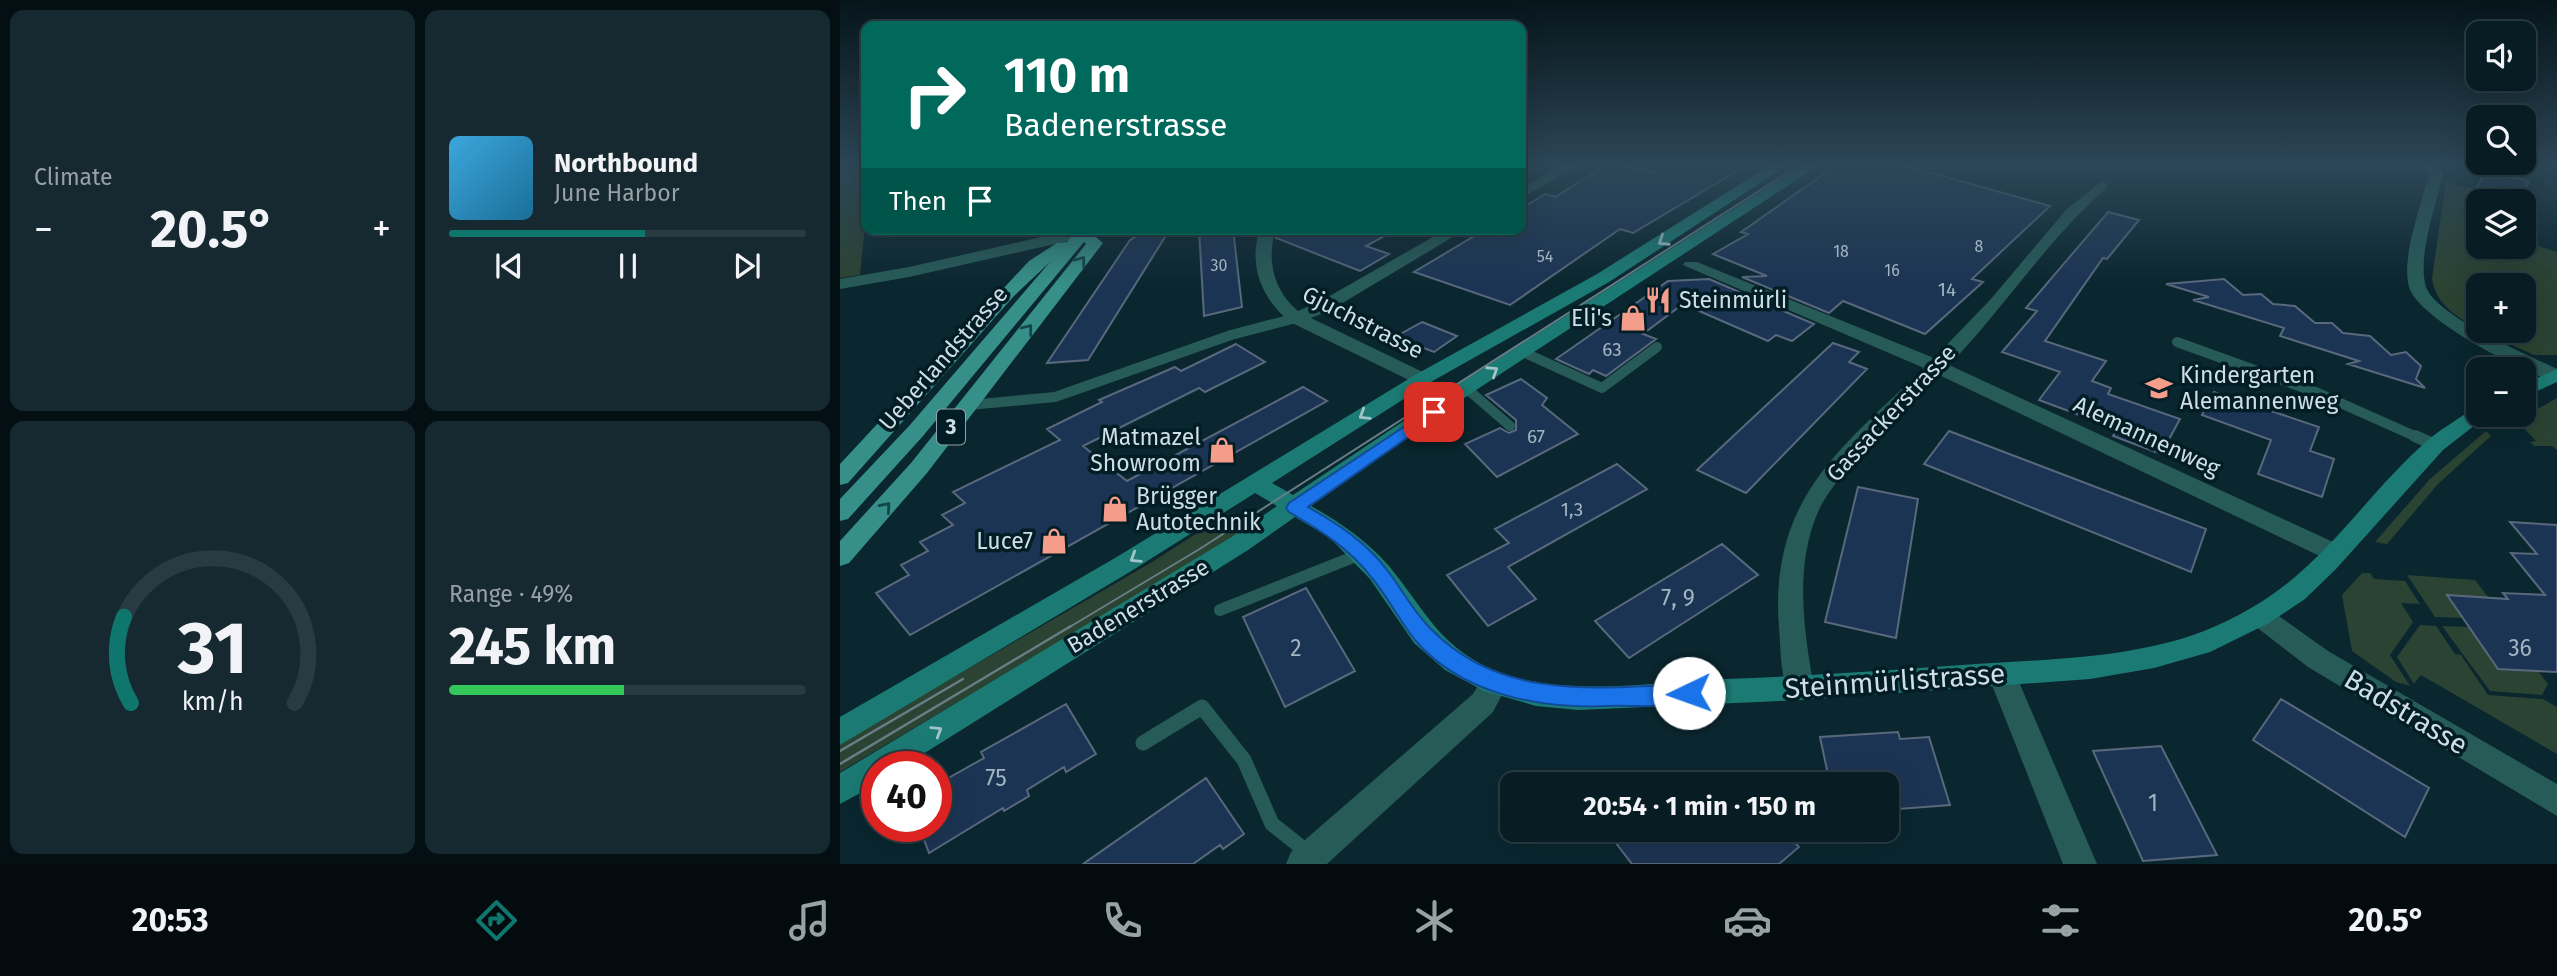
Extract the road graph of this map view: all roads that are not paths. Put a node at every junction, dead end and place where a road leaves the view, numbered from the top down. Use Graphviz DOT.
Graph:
graph roads {
  1 [pos="1719,204"];
  2 [pos="1752,204"];
  3 [pos="2080,204"];
  4 [pos="2430,204"];
  5 [pos="1066,235"];
  6 [pos="1078,235"];
  7 [pos="1081,235"];
  8 [pos="1088,235"];
  9 [pos="1266,235"];
  10 [pos="1449,235"];
  11 [pos="1691,265"];
  12 [pos="840,284"];
  13 [pos="1296,318"];
  14 [pos="2177,342"];
  15 [pos="1657,347"];
  16 [pos="1523,352"];
  17 [pos="1936,366"];
  18 [pos="2557,375"];
  19 [pos="1422,379"];
  20 [pos="2536,385"];
  21 [pos="1466,388"];
  22 [pos="968,405"];
  23 [pos="2466,423"];
  24 [pos="1510,426"];
  25 [pos="2435,445"];
  26 [pos="840,478"];
  27 [pos="1255,483"];
  28 [pos="1295,508"];
  29 [pos="840,513"];
  30 [pos="2335,553"];
  31 [pos="1361,554"];
  32 [pos="840,557"];
  33 [pos="1220,610"];
  34 [pos="2260,616"];
  35 [pos="2002,675"];
  36 [pos="1494,683"];
  37 [pos="1800,688"];
  38 [pos="840,732"];
  39 [pos="1143,743"];
  40 [pos="904,751"];
  41 [pos="861,777"];
  42 [pos="840,790"];
  43 [pos="2557,801"];
  44 [pos="1308,860"];
  45 [pos="2080,864"];
  1 -- 19 [label="main road, Badenerstrasse, one-way"];
  2 -- 16 [label="main road, Badenerstrasse"];
  3 -- 17 [label="street, Gassackerstrasse"];
  4 -- 18 [label="street"];
  5 -- 12 [label="street"];
  6 -- 26 [label="main road, Ueberlandstrasse / 3"];
  7 -- 29 [label="main road, Ueberlandstrasse / 3"];
  22 -- 8 [label="main road, Ueberlandstrasse / 3, one-way"];
  9 -- 13 [label="street, Gjuchstrasse"];
  10 -- 13 [label="street"];
  11 -- 17 [label="street, Alemannenweg"];
  13 -- 19 [label="street, Gjuchstrasse"];
  13 -- 22 [label="lane"];
  14 -- 25 [label="lane"];
  15 -- 16 [label="lane"];
  21 -- 16 [label="main road, Badenerstrasse, one-way"];
  17 -- 30 [label="street, Alemannenweg"];
  17 -- 37 [label="street, Gassackerstrasse"];
  18 -- 20 [label="main road"];
  19 -- 21 [label="main road"];
  19 -- 27 [label="main road, Badenerstrasse, one-way"];
  21 -- 24 [label="lane"];
  21 -- 28 [label="main road, Badenerstrasse"];
  32 -- 22 [label="main road, Ueberlandstrasse / 3, one-way"];
  23 -- 25 [label="main road, Steinmürlistrasse"];
  25 -- 30 [label="main road, Steinmürlistrasse"];
  27 -- 28 [label="main road, Steinmürlistrasse"];
  27 -- 38 [label="main road, Badenerstrasse, one-way"];
  28 -- 31 [label="main road, Steinmürlistrasse"];
  40 -- 28 [label="main road, Badenerstrasse, one-way"];
  30 -- 34 [label="main road, Steinmürlistrasse"];
  31 -- 33 [label="lane"];
  31 -- 36 [label="main road, Steinmürlistrasse"];
  34 -- 35 [label="main road, Steinmürlistrasse"];
  34 -- 43 [label="street, Badstrasse"];
  35 -- 37 [label="main road, Steinmürlistrasse"];
  35 -- 45 [label="street"];
  36 -- 37 [label="main road, Steinmürlistrasse"];
  36 -- 44 [label="street"];
  39 -- 44 [label="lane"];
  41 -- 42 [label="main road, Badenerstrasse"];
}
